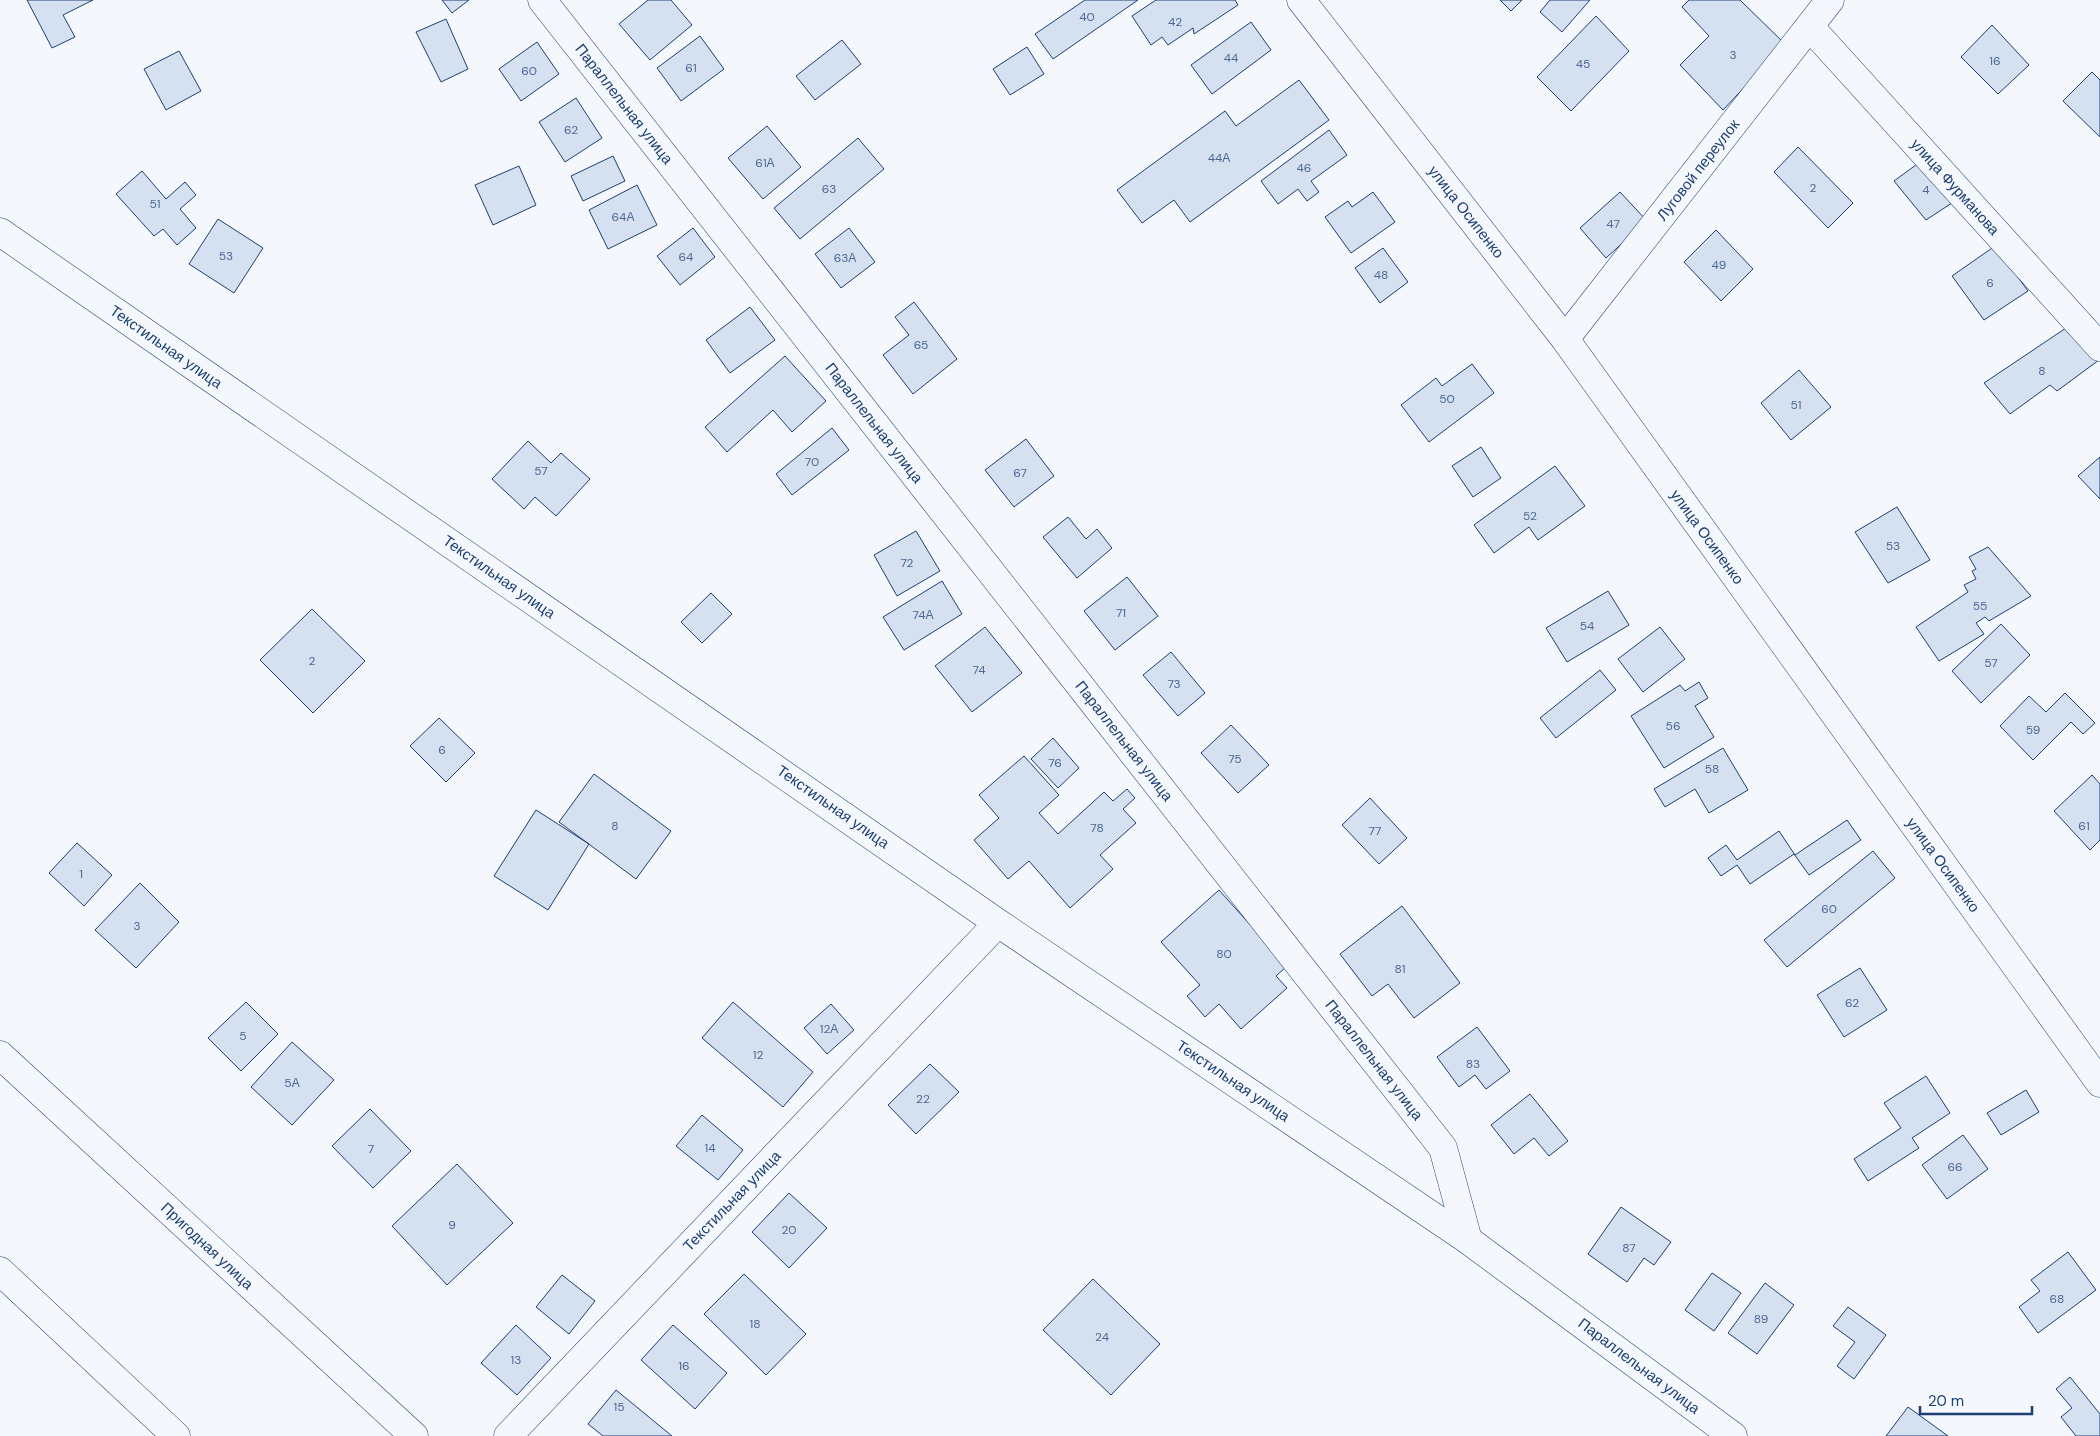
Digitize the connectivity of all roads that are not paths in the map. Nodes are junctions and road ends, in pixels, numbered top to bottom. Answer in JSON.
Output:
{"nodes":[{"id":1,"x":542,"y":0,"type":"edge"},
{"id":2,"x":1301,"y":0,"type":"edge"},
{"id":3,"x":1830,"y":0,"type":"edge"},
{"id":4,"x":1810,"y":27,"type":"junction"},
{"id":5,"x":0,"y":232,"type":"edge"},
{"id":6,"x":1565,"y":340,"type":"junction"},
{"id":7,"x":2100,"y":347,"type":"edge"},
{"id":8,"x":998,"y":923,"type":"junction"},
{"id":9,"x":0,"y":1055,"type":"edge"},
{"id":10,"x":2100,"y":1083,"type":"edge"},
{"id":11,"x":1468,"y":1240,"type":"junction"},
{"id":12,"x":0,"y":1271,"type":"edge"},
{"id":13,"x":176,"y":1436,"type":"edge"},
{"id":14,"x":414,"y":1436,"type":"edge"},
{"id":15,"x":508,"y":1436,"type":"edge"},
{"id":16,"x":1733,"y":1436,"type":"edge"}],
"edges":[{"from":1,"to":11,"type":"street","name":"Параллельная улица"},
{"from":2,"to":6,"type":"street","name":"улица Осипенко"},
{"from":3,"to":4,"type":"street","name":"Луговой переулок"},
{"from":4,"to":6,"type":"street","name":"Луговой переулок"},
{"from":4,"to":7,"type":"street","name":"улица Фурманова"},
{"from":5,"to":8,"type":"street","name":"Текстильная улица"},
{"from":6,"to":10,"type":"street","name":"улица Осипенко"},
{"from":8,"to":11,"type":"street","name":"Текстильная улица"},
{"from":8,"to":15,"type":"street","name":"Текстильная улица"},
{"from":9,"to":14,"type":"street","name":"Пригодная улица"},
{"from":11,"to":16,"type":"street","name":"Параллельная улица"},
{"from":12,"to":13,"type":"street"}]}
